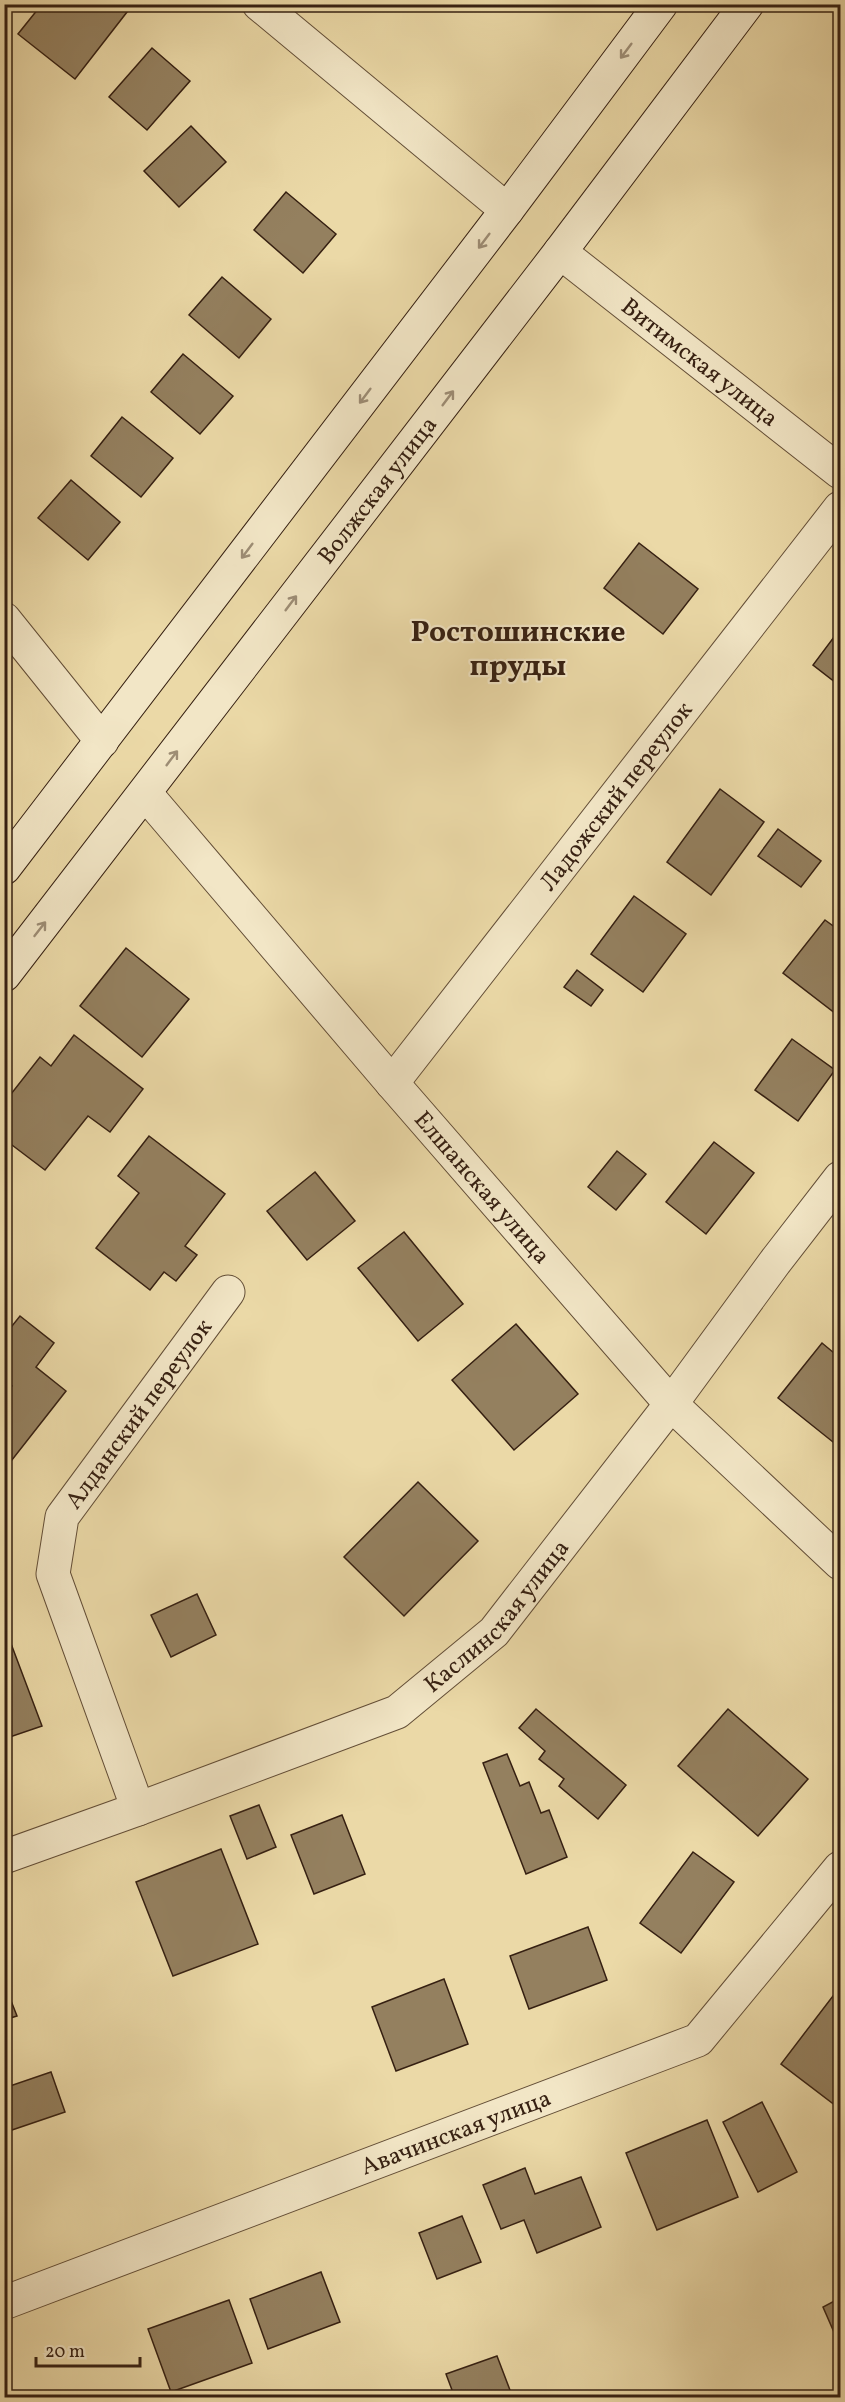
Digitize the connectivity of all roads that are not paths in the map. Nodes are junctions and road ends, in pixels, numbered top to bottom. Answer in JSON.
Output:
{"nodes":[{"id":1,"x":259,"y":4,"type":"edge"},
{"id":2,"x":661,"y":4,"type":"edge"},
{"id":3,"x":747,"y":4,"type":"edge"},
{"id":4,"x":507,"y":210,"type":"junction"},
{"id":5,"x":560,"y":252,"type":"junction"},
{"id":6,"x":840,"y":472,"type":"edge"},
{"id":7,"x":840,"y":508,"type":"edge"},
{"id":8,"x":4,"y":619,"type":"edge"},
{"id":9,"x":102,"y":741,"type":"junction"},
{"id":10,"x":146,"y":793,"type":"junction"},
{"id":11,"x":4,"y":868,"type":"edge"},
{"id":12,"x":4,"y":975,"type":"edge"},
{"id":13,"x":392,"y":1083,"type":"junction"},
{"id":14,"x":840,"y":1178,"type":"edge"},
{"id":15,"x":228,"y":1293,"type":"dead end"},
{"id":16,"x":670,"y":1404,"type":"junction"},
{"id":17,"x":840,"y":1563,"type":"edge"},
{"id":18,"x":138,"y":1809,"type":"junction"},
{"id":19,"x":4,"y":1857,"type":"edge"},
{"id":20,"x":840,"y":1868,"type":"edge"},
{"id":21,"x":4,"y":2303,"type":"edge"}],
"edges":[{"from":1,"to":4,"type":"street"},
{"from":2,"to":4,"type":"street","one_way":true},
{"from":3,"to":5,"type":"street","name":"Волжская улица"},
{"from":4,"to":9,"type":"street","one_way":true},
{"from":5,"to":6,"type":"street","name":"Витимская улица"},
{"from":10,"to":5,"type":"street","name":"Волжская улица","one_way":true},
{"from":7,"to":13,"type":"street","name":"Ладожский переулок"},
{"from":8,"to":9,"type":"street"},
{"from":9,"to":11,"type":"street"},
{"from":12,"to":10,"type":"street","name":"Волжская улица","one_way":true},
{"from":10,"to":13,"type":"street","name":"Елшанская улица"},
{"from":13,"to":16,"type":"street","name":"Елшанская улица"},
{"from":14,"to":16,"type":"street","name":"Каслинская улица"},
{"from":15,"to":18,"type":"street","name":"Алданский переулок"},
{"from":16,"to":17,"type":"street","name":"Елшанская улица"},
{"from":16,"to":18,"type":"street","name":"Каслинская улица"},
{"from":18,"to":19,"type":"street","name":"Каслинская улица"},
{"from":20,"to":21,"type":"street","name":"Авачинская улица"}]}
